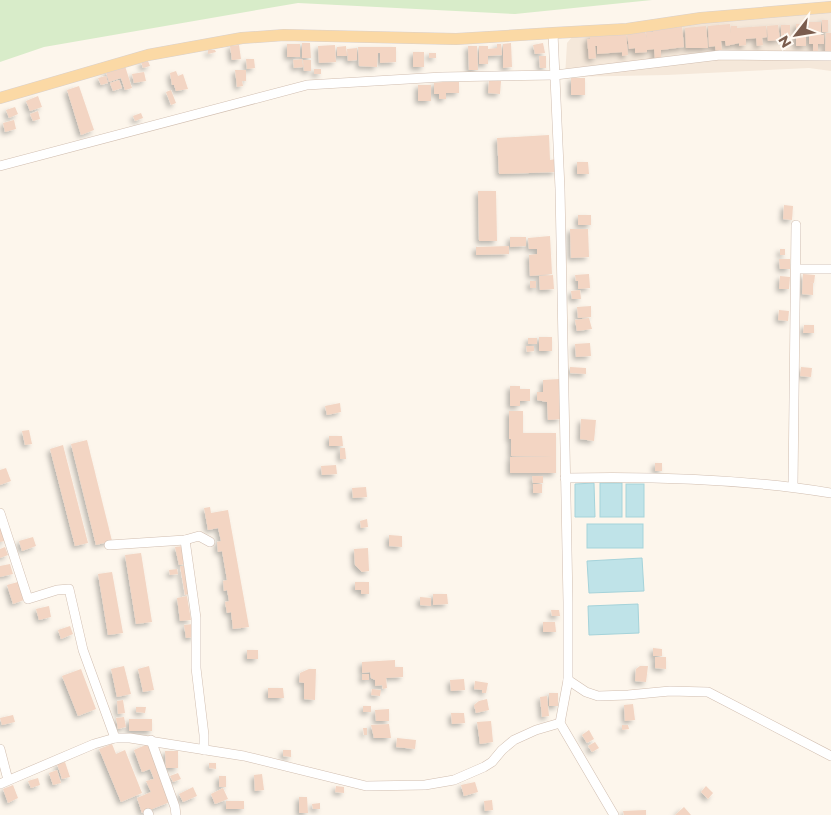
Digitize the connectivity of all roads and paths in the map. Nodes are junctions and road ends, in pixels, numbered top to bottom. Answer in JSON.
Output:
{"nodes":[{"id":1,"x":831,"y":7,"type":"edge"},
{"id":2,"x":553,"y":34,"type":"junction"},
{"id":3,"x":831,"y":56,"type":"edge"},
{"id":4,"x":555,"y":75,"type":"junction"},
{"id":5,"x":0,"y":98,"type":"edge"},
{"id":6,"x":0,"y":166,"type":"edge"},
{"id":7,"x":796,"y":225,"type":"dead end"},
{"id":8,"x":796,"y":269,"type":"junction"},
{"id":9,"x":831,"y":269,"type":"edge"},
{"id":10,"x":565,"y":478,"type":"junction"},
{"id":11,"x":793,"y":486,"type":"junction"},
{"id":12,"x":831,"y":493,"type":"edge"},
{"id":13,"x":0,"y":513,"type":"edge"},
{"id":14,"x":185,"y":540,"type":"junction"},
{"id":15,"x":210,"y":542,"type":"dead end"},
{"id":16,"x":109,"y":545,"type":"dead end"},
{"id":17,"x":568,"y":680,"type":"junction"},
{"id":18,"x":560,"y":723,"type":"junction"},
{"id":19,"x":115,"y":738,"type":"junction"},
{"id":20,"x":151,"y":740,"type":"junction"},
{"id":21,"x":0,"y":749,"type":"edge"},
{"id":22,"x":204,"y":750,"type":"junction"},
{"id":23,"x":831,"y":756,"type":"edge"},
{"id":24,"x":4,"y":782,"type":"edge"},
{"id":25,"x":176,"y":815,"type":"edge"},
{"id":26,"x":614,"y":815,"type":"edge"}],
"edges":[{"from":1,"to":2,"type":"main road"},
{"from":2,"to":4,"type":"street"},
{"from":2,"to":5,"type":"main road"},
{"from":3,"to":4,"type":"street"},
{"from":4,"to":6,"type":"street"},
{"from":4,"to":10,"type":"street"},
{"from":7,"to":8,"type":"street"},
{"from":8,"to":9,"type":"street"},
{"from":8,"to":11,"type":"street"},
{"from":10,"to":11,"type":"street"},
{"from":10,"to":17,"type":"street"},
{"from":11,"to":12,"type":"street"},
{"from":13,"to":19,"type":"street"},
{"from":14,"to":15,"type":"street"},
{"from":14,"to":16,"type":"street"},
{"from":14,"to":22,"type":"street"},
{"from":17,"to":18,"type":"street"},
{"from":17,"to":23,"type":"street"},
{"from":18,"to":22,"type":"street"},
{"from":18,"to":26,"type":"street"},
{"from":19,"to":20,"type":"street"},
{"from":19,"to":24,"type":"street"},
{"from":20,"to":22,"type":"street"},
{"from":20,"to":25,"type":"street"},
{"from":21,"to":24,"type":"street"}]}
